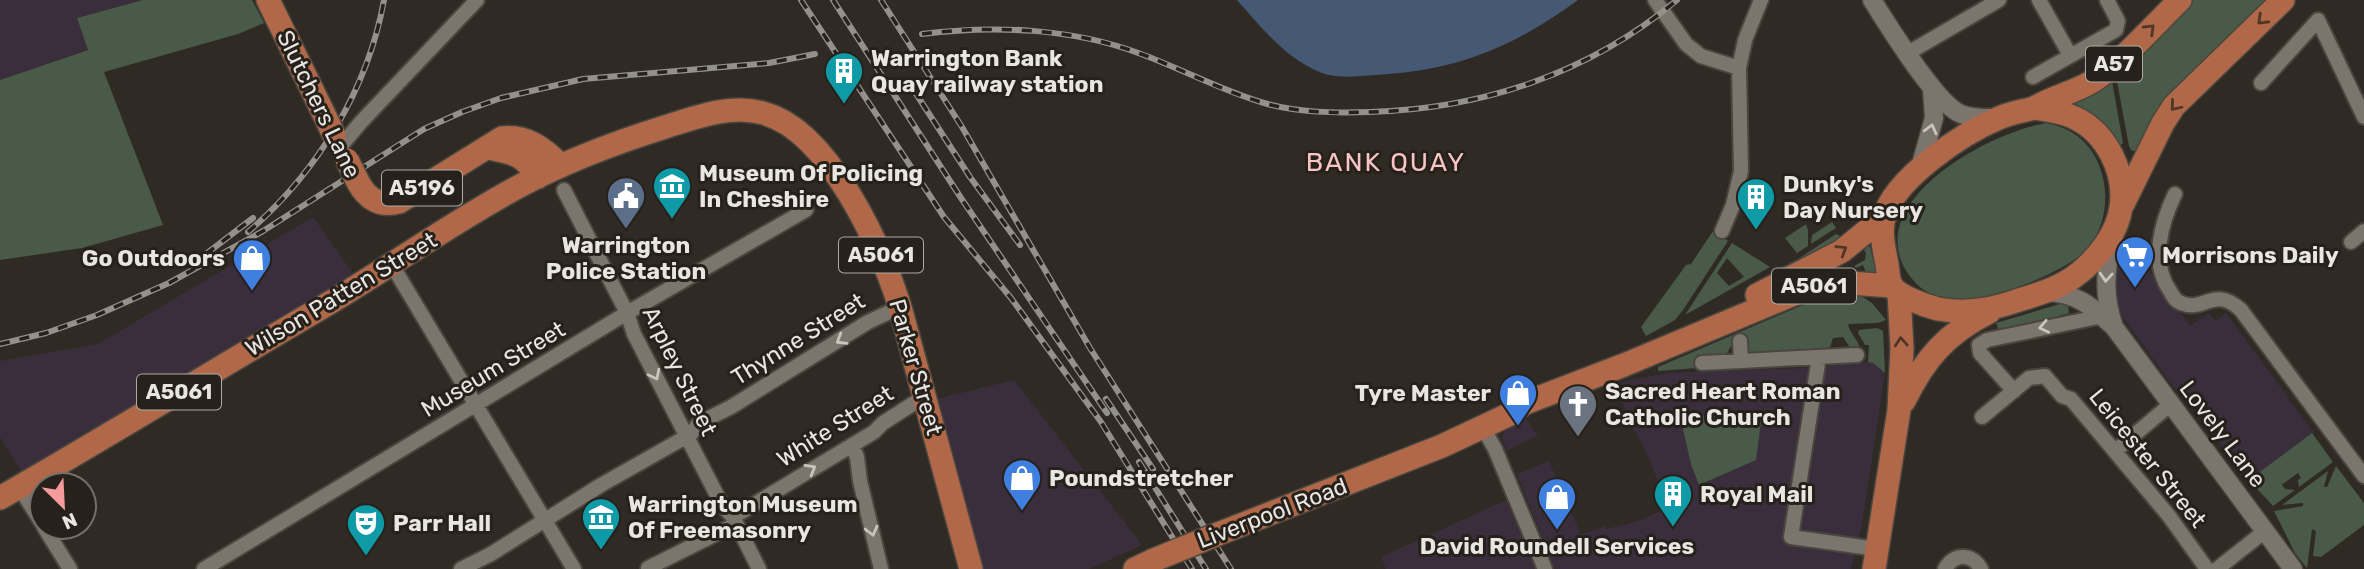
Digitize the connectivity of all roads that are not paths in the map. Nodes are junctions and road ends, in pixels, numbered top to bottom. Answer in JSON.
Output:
{"nodes":[{"id":1,"x":268,"y":0,"type":"edge"},
{"id":2,"x":477,"y":0,"type":"edge"},
{"id":3,"x":1655,"y":0,"type":"edge"},
{"id":4,"x":1761,"y":0,"type":"edge"},
{"id":5,"x":1872,"y":0,"type":"edge"},
{"id":6,"x":1999,"y":0,"type":"edge"},
{"id":7,"x":2039,"y":0,"type":"edge"},
{"id":8,"x":2108,"y":0,"type":"edge"},
{"id":9,"x":2180,"y":0,"type":"edge"},
{"id":10,"x":2283,"y":0,"type":"edge"},
{"id":11,"x":1908,"y":52,"type":"junction"},
{"id":12,"x":2070,"y":55,"type":"junction"},
{"id":13,"x":1739,"y":68,"type":"junction"},
{"id":14,"x":2033,"y":77,"type":"dead end"},
{"id":15,"x":2261,"y":83,"type":"dead end"},
{"id":16,"x":1932,"y":89,"type":"junction"},
{"id":17,"x":2034,"y":107,"type":"junction"},
{"id":18,"x":735,"y":110,"type":"joint"},
{"id":19,"x":2364,"y":117,"type":"edge"},
{"id":20,"x":1998,"y":118,"type":"junction"},
{"id":21,"x":340,"y":148,"type":"junction"},
{"id":22,"x":488,"y":148,"type":"junction"},
{"id":23,"x":561,"y":166,"type":"junction"},
{"id":24,"x":1920,"y":168,"type":"junction"},
{"id":25,"x":538,"y":177,"type":"junction"},
{"id":26,"x":564,"y":190,"type":"dead end"},
{"id":27,"x":2175,"y":194,"type":"dead end"},
{"id":28,"x":806,"y":210,"type":"dead end"},
{"id":29,"x":1885,"y":216,"type":"junction"},
{"id":30,"x":2119,"y":217,"type":"junction"},
{"id":31,"x":1721,"y":231,"type":"dead end"},
{"id":32,"x":2364,"y":231,"type":"edge"},
{"id":33,"x":2351,"y":242,"type":"dead end"},
{"id":34,"x":393,"y":265,"type":"junction"},
{"id":35,"x":1895,"y":290,"type":"junction"},
{"id":36,"x":2043,"y":292,"type":"junction"},
{"id":37,"x":900,"y":307,"type":"junction"},
{"id":38,"x":1998,"y":307,"type":"junction"},
{"id":39,"x":627,"y":313,"type":"junction"},
{"id":40,"x":2109,"y":318,"type":"junction"},
{"id":41,"x":1740,"y":341,"type":"dead end"},
{"id":42,"x":1679,"y":342,"type":"junction"},
{"id":43,"x":1857,"y":355,"type":"dead end"},
{"id":44,"x":1819,"y":357,"type":"junction"},
{"id":45,"x":1741,"y":361,"type":"junction"},
{"id":46,"x":1702,"y":363,"type":"dead end"},
{"id":47,"x":2014,"y":391,"type":"junction"},
{"id":48,"x":925,"y":396,"type":"junction"},
{"id":49,"x":1525,"y":403,"type":"junction"},
{"id":50,"x":2171,"y":404,"type":"junction"},
{"id":51,"x":477,"y":406,"type":"junction"},
{"id":52,"x":1899,"y":410,"type":"junction"},
{"id":53,"x":1982,"y":418,"type":"dead end"},
{"id":54,"x":1482,"y":426,"type":"junction"},
{"id":55,"x":687,"y":436,"type":"junction"},
{"id":56,"x":852,"y":445,"type":"junction"},
{"id":57,"x":2115,"y":451,"type":"junction"},
{"id":58,"x":1409,"y":458,"type":"junction"},
{"id":59,"x":2364,"y":476,"type":"edge"},
{"id":60,"x":10,"y":492,"type":"edge"},
{"id":61,"x":28,"y":510,"type":"edge"},
{"id":62,"x":545,"y":520,"type":"junction"},
{"id":63,"x":734,"y":520,"type":"junction"},
{"id":64,"x":2265,"y":531,"type":"junction"},
{"id":65,"x":53,"y":541,"type":"edge"},
{"id":66,"x":1876,"y":559,"type":"edge"},
{"id":67,"x":1144,"y":565,"type":"edge"},
{"id":68,"x":648,"y":568,"type":"edge"},
{"id":69,"x":70,"y":569,"type":"edge"},
{"id":70,"x":204,"y":569,"type":"edge"},
{"id":71,"x":461,"y":569,"type":"edge"},
{"id":72,"x":574,"y":569,"type":"edge"},
{"id":73,"x":759,"y":569,"type":"edge"},
{"id":74,"x":881,"y":569,"type":"edge"},
{"id":75,"x":971,"y":569,"type":"edge"},
{"id":76,"x":1545,"y":569,"type":"edge"},
{"id":77,"x":1945,"y":569,"type":"edge"},
{"id":78,"x":1981,"y":569,"type":"edge"},
{"id":79,"x":2207,"y":569,"type":"edge"},
{"id":80,"x":2217,"y":569,"type":"edge"},
{"id":81,"x":2293,"y":569,"type":"edge"}],
"edges":[{"from":1,"to":21,"type":"highway","name":"Slutchers Lane","number":"A5196","bridge":true},
{"from":2,"to":21,"type":"street"},
{"from":3,"to":13,"type":"street"},
{"from":4,"to":13,"type":"street"},
{"from":5,"to":11,"type":"street"},
{"from":6,"to":11,"type":"street"},
{"from":7,"to":12,"type":"street"},
{"from":8,"to":12,"type":"street"},
{"from":17,"to":9,"type":"highway","number":"A57","one_way":true},
{"from":10,"to":30,"type":"highway","one_way":true},
{"from":11,"to":16,"type":"street"},
{"from":12,"to":14,"type":"street"},
{"from":13,"to":31,"type":"street"},
{"from":15,"to":19,"type":"street"},
{"from":16,"to":20,"type":"street"},
{"from":24,"to":16,"type":"street","one_way":true},
{"from":17,"to":20,"type":"highway","number":"A57"},
{"from":17,"to":30,"type":"highway"},
{"from":18,"to":23,"type":"highway","name":"Wilson Patten Street","number":"A5061"},
{"from":18,"to":37,"type":"highway","name":"Parker Street","number":"A5061"},
{"from":20,"to":24,"type":"highway","number":"A57"},
{"from":21,"to":22,"type":"highway","name":"Slutchers Lane","number":"A5196","bridge":true},
{"from":22,"to":23,"type":"highway","name":"Slutchers Lane","number":"A5196"},
{"from":22,"to":25,"type":"highway"},
{"from":23,"to":25,"type":"highway","name":"Wilson Patten Street","number":"A5061"},
{"from":24,"to":29,"type":"highway","number":"A57"},
{"from":25,"to":34,"type":"highway","name":"Wilson Patten Street","number":"A5061"},
{"from":26,"to":39,"type":"street","name":"Arpley Street"},
{"from":27,"to":59,"type":"street"},
{"from":28,"to":39,"type":"street","name":"Museum Street"},
{"from":29,"to":35,"type":"highway"},
{"from":42,"to":29,"type":"highway","number":"A5061","one_way":true},
{"from":30,"to":36,"type":"highway"},
{"from":30,"to":40,"type":"street","one_way":true},
{"from":32,"to":33,"type":"street"},
{"from":34,"to":51,"type":"street"},
{"from":34,"to":60,"type":"highway","name":"Wilson Patten Street","number":"A5061"},
{"from":35,"to":38,"type":"highway"},
{"from":35,"to":42,"type":"highway","number":"A5061"},
{"from":52,"to":35,"type":"highway","one_way":true},
{"from":36,"to":38,"type":"highway"},
{"from":36,"to":40,"type":"street","name":"Lovely Lane"},
{"from":37,"to":48,"type":"highway","name":"Parker Street","number":"A5061"},
{"from":37,"to":55,"type":"street","name":"Thynne Street","one_way":true},
{"from":38,"to":52,"type":"highway"},
{"from":39,"to":51,"type":"street","name":"Museum Street"},
{"from":39,"to":55,"type":"street","name":"Arpley Street","one_way":true},
{"from":40,"to":47,"type":"street","one_way":true},
{"from":40,"to":50,"type":"street","name":"Lovely Lane"},
{"from":41,"to":45,"type":"street"},
{"from":42,"to":49,"type":"highway","name":"Liverpool Road","number":"A5061"},
{"from":43,"to":44,"type":"street"},
{"from":44,"to":45,"type":"street"},
{"from":44,"to":66,"type":"street"},
{"from":45,"to":46,"type":"street"},
{"from":47,"to":53,"type":"street","name":"Leicester Street"},
{"from":47,"to":57,"type":"street","name":"Leicester Street"},
{"from":48,"to":56,"type":"street","name":"White Street"},
{"from":48,"to":75,"type":"highway","name":"Parker Street","number":"A5061"},
{"from":49,"to":54,"type":"highway","name":"Liverpool Road","number":"A5061"},
{"from":49,"to":58,"type":"highway","name":"Liverpool Road","number":"A5061"},
{"from":50,"to":57,"type":"street"},
{"from":50,"to":64,"type":"street","name":"Lovely Lane"},
{"from":51,"to":62,"type":"street"},
{"from":51,"to":70,"type":"street","name":"Museum Street"},
{"from":52,"to":66,"type":"highway"},
{"from":54,"to":58,"type":"highway","name":"Liverpool Road","number":"A5061"},
{"from":54,"to":76,"type":"street"},
{"from":55,"to":62,"type":"street","name":"Thynne Street"},
{"from":55,"to":63,"type":"street","name":"Arpley Street"},
{"from":63,"to":56,"type":"street","name":"White Street","one_way":true},
{"from":56,"to":74,"type":"street","one_way":true},
{"from":57,"to":79,"type":"street","name":"Leicester Street"},
{"from":58,"to":67,"type":"highway","name":"Liverpool Road","number":"A5061","bridge":true},
{"from":60,"to":61,"type":"street"},
{"from":62,"to":71,"type":"street","name":"Thynne Street"},
{"from":62,"to":72,"type":"street"},
{"from":63,"to":68,"type":"street","name":"White Street"},
{"from":63,"to":73,"type":"street","name":"Arpley Street"},
{"from":64,"to":80,"type":"street"},
{"from":64,"to":81,"type":"street","name":"Lovely Lane"},
{"from":65,"to":69,"type":"street"},
{"from":77,"to":78,"type":"street"}]}
